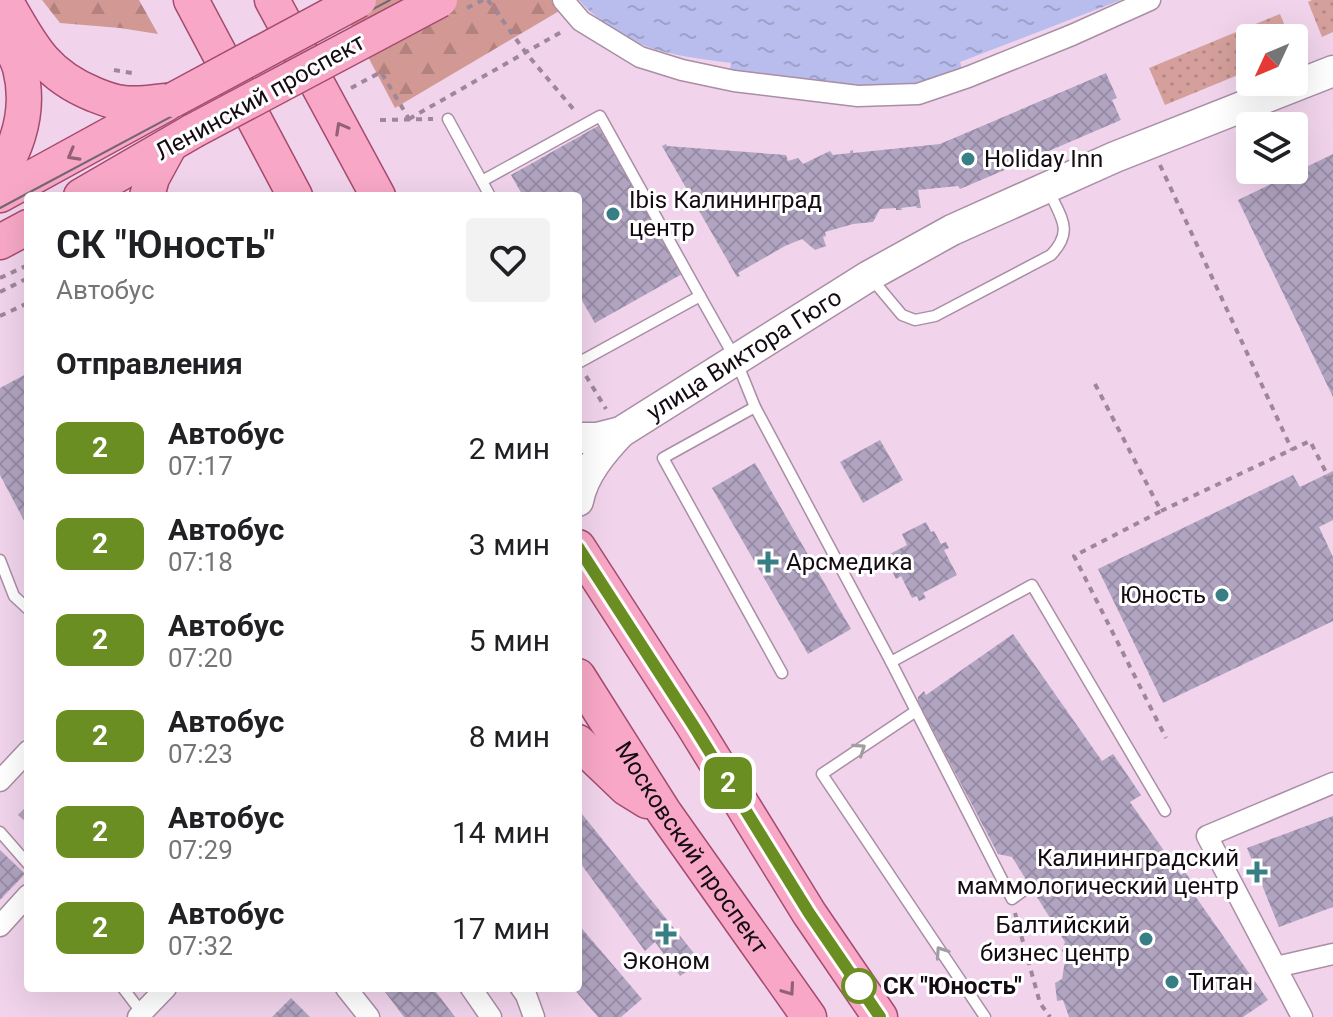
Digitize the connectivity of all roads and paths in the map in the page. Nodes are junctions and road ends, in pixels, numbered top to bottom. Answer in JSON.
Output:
{"nodes":[{"id":1,"x":5,"y":0,"type":"edge"},
{"id":2,"x":191,"y":0,"type":"edge"},
{"id":3,"x":272,"y":0,"type":"edge"},
{"id":4,"x":359,"y":0,"type":"edge"},
{"id":5,"x":440,"y":0,"type":"edge"},
{"id":6,"x":488,"y":0,"type":"edge"},
{"id":7,"x":563,"y":0,"type":"edge"},
{"id":8,"x":1150,"y":0,"type":"edge"},
{"id":9,"x":581,"y":21,"type":"junction"},
{"id":10,"x":0,"y":28,"type":"edge"},
{"id":11,"x":526,"y":53,"type":"junction"},
{"id":12,"x":1333,"y":71,"type":"edge"},
{"id":13,"x":345,"y":91,"type":"dead end"},
{"id":14,"x":173,"y":100,"type":"junction"},
{"id":15,"x":409,"y":119,"type":"junction"},
{"id":16,"x":448,"y":119,"type":"joint"},
{"id":17,"x":380,"y":120,"type":"dead end"},
{"id":18,"x":585,"y":123,"type":"junction"},
{"id":19,"x":182,"y":138,"type":"junction"},
{"id":20,"x":1150,"y":144,"type":"junction"},
{"id":21,"x":0,"y":175,"type":"edge"},
{"id":22,"x":482,"y":181,"type":"junction"},
{"id":23,"x":1047,"y":188,"type":"junction"},
{"id":24,"x":88,"y":192,"type":"edge"},
{"id":25,"x":148,"y":192,"type":"edge"},
{"id":26,"x":293,"y":192,"type":"edge"},
{"id":27,"x":376,"y":192,"type":"edge"},
{"id":28,"x":488,"y":192,"type":"edge"},
{"id":29,"x":0,"y":195,"type":"edge"},
{"id":30,"x":24,"y":267,"type":"edge"},
{"id":31,"x":869,"y":276,"type":"junction"},
{"id":32,"x":0,"y":278,"type":"edge"},
{"id":33,"x":24,"y":280,"type":"edge"},
{"id":34,"x":0,"y":292,"type":"edge"},
{"id":35,"x":700,"y":296,"type":"junction"},
{"id":36,"x":24,"y":305,"type":"edge"},
{"id":37,"x":0,"y":316,"type":"edge"},
{"id":38,"x":736,"y":360,"type":"junction"},
{"id":39,"x":582,"y":361,"type":"edge"},
{"id":40,"x":582,"y":369,"type":"edge"},
{"id":41,"x":1095,"y":384,"type":"dead end"},
{"id":42,"x":755,"y":407,"type":"junction"},
{"id":43,"x":621,"y":432,"type":"junction"},
{"id":44,"x":582,"y":438,"type":"edge"},
{"id":45,"x":1292,"y":450,"type":"junction"},
{"id":46,"x":1333,"y":486,"type":"edge"},
{"id":47,"x":582,"y":491,"type":"edge"},
{"id":48,"x":1161,"y":511,"type":"junction"},
{"id":49,"x":582,"y":553,"type":"edge"},
{"id":50,"x":0,"y":560,"type":"edge"},
{"id":51,"x":24,"y":605,"type":"edge"},
{"id":52,"x":891,"y":662,"type":"junction"},
{"id":53,"x":782,"y":673,"type":"dead end"},
{"id":54,"x":582,"y":682,"type":"edge"},
{"id":55,"x":916,"y":711,"type":"junction"},
{"id":56,"x":1166,"y":738,"type":"dead end"},
{"id":57,"x":582,"y":746,"type":"edge"},
{"id":58,"x":24,"y":755,"type":"edge"},
{"id":59,"x":0,"y":781,"type":"edge"},
{"id":60,"x":1333,"y":783,"type":"edge"},
{"id":61,"x":1165,"y":811,"type":"dead end"},
{"id":62,"x":664,"y":812,"type":"junction"},
{"id":63,"x":0,"y":832,"type":"edge"},
{"id":64,"x":24,"y":859,"type":"edge"},
{"id":65,"x":1031,"y":885,"type":"dead end"},
{"id":66,"x":24,"y":899,"type":"edge"},
{"id":67,"x":1012,"y":899,"type":"junction"},
{"id":68,"x":0,"y":926,"type":"edge"},
{"id":69,"x":1333,"y":954,"type":"edge"},
{"id":70,"x":1276,"y":967,"type":"junction"},
{"id":71,"x":126,"y":992,"type":"edge"},
{"id":72,"x":162,"y":992,"type":"edge"},
{"id":73,"x":349,"y":992,"type":"edge"},
{"id":74,"x":474,"y":992,"type":"edge"},
{"id":75,"x":523,"y":992,"type":"edge"},
{"id":76,"x":140,"y":1015,"type":"edge"},
{"id":77,"x":369,"y":1017,"type":"edge"},
{"id":78,"x":491,"y":1017,"type":"edge"},
{"id":79,"x":534,"y":1017,"type":"edge"},
{"id":80,"x":809,"y":1017,"type":"edge"},
{"id":81,"x":880,"y":1017,"type":"edge"},
{"id":82,"x":985,"y":1017,"type":"edge"},
{"id":83,"x":1050,"y":1017,"type":"edge"},
{"id":84,"x":1302,"y":1017,"type":"edge"}],
"edges":[{"from":1,"to":14,"type":"main road"},
{"from":2,"to":26,"type":"main road"},
{"from":27,"to":3,"type":"main road","one_way":true},
{"from":4,"to":14,"type":"main road","name":"Ленинский проспект","bridge":true},
{"from":5,"to":19,"type":"main road","name":"Ленинский проспект","bridge":true},
{"from":6,"to":11,"type":"path"},
{"from":7,"to":9,"type":"street"},
{"from":8,"to":9,"type":"street"},
{"from":9,"to":11,"type":"path"},
{"from":10,"to":21,"type":"main road"},
{"from":11,"to":15,"type":"path"},
{"from":11,"to":18,"type":"path"},
{"from":12,"to":20,"type":"street","name":"улица Виктора Гюго"},
{"from":13,"to":15,"type":"path"},
{"from":14,"to":29,"type":"main road","name":"Ленинский проспект","one_way":true},
{"from":15,"to":16,"type":"path"},
{"from":15,"to":17,"type":"path"},
{"from":16,"to":22,"type":"lane"},
{"from":18,"to":22,"type":"lane"},
{"from":18,"to":35,"type":"lane"},
{"from":19,"to":24,"type":"main road","name":"Ленинский проспект"},
{"from":19,"to":25,"type":"main road"},
{"from":20,"to":23,"type":"street","name":"улица Виктора Гюго"},
{"from":20,"to":45,"type":"path"},
{"from":22,"to":28,"type":"lane"},
{"from":23,"to":31,"type":"street","name":"улица Виктора Гюго"},
{"from":23,"to":31,"type":"lane","name":"улица Виктора Гюго"},
{"from":30,"to":32,"type":"path"},
{"from":31,"to":38,"type":"street","name":"улица Виктора Гюго"},
{"from":33,"to":34,"type":"path"},
{"from":35,"to":38,"type":"lane"},
{"from":35,"to":39,"type":"lane"},
{"from":36,"to":37,"type":"path"},
{"from":38,"to":42,"type":"lane"},
{"from":38,"to":43,"type":"street","name":"улица Виктора Гюго"},
{"from":40,"to":43,"type":"path"},
{"from":41,"to":48,"type":"path"},
{"from":42,"to":52,"type":"lane"},
{"from":42,"to":53,"type":"lane"},
{"from":43,"to":44,"type":"street","name":"улица Виктора Гюго"},
{"from":43,"to":47,"type":"street","name":"улица Виктора Гюго"},
{"from":45,"to":46,"type":"path"},
{"from":45,"to":48,"type":"path"},
{"from":48,"to":56,"type":"path"},
{"from":49,"to":81,"type":"main road"},
{"from":50,"to":51,"type":"lane"},
{"from":52,"to":55,"type":"lane"},
{"from":52,"to":61,"type":"lane"},
{"from":54,"to":62,"type":"main road","name":"Московский проспект"},
{"from":55,"to":67,"type":"lane"},
{"from":82,"to":55,"type":"lane","one_way":true},
{"from":57,"to":62,"type":"main road"},
{"from":58,"to":59,"type":"street"},
{"from":60,"to":70,"type":"street"},
{"from":62,"to":80,"type":"main road","name":"Московский проспект","one_way":true},
{"from":63,"to":64,"type":"lane"},
{"from":65,"to":67,"type":"lane"},
{"from":66,"to":68,"type":"street"},
{"from":67,"to":83,"type":"path"},
{"from":69,"to":70,"type":"street"},
{"from":70,"to":84,"type":"street"},
{"from":71,"to":76,"type":"lane"},
{"from":72,"to":76,"type":"street"},
{"from":73,"to":77,"type":"street"},
{"from":74,"to":78,"type":"street"},
{"from":75,"to":79,"type":"street"}]}
